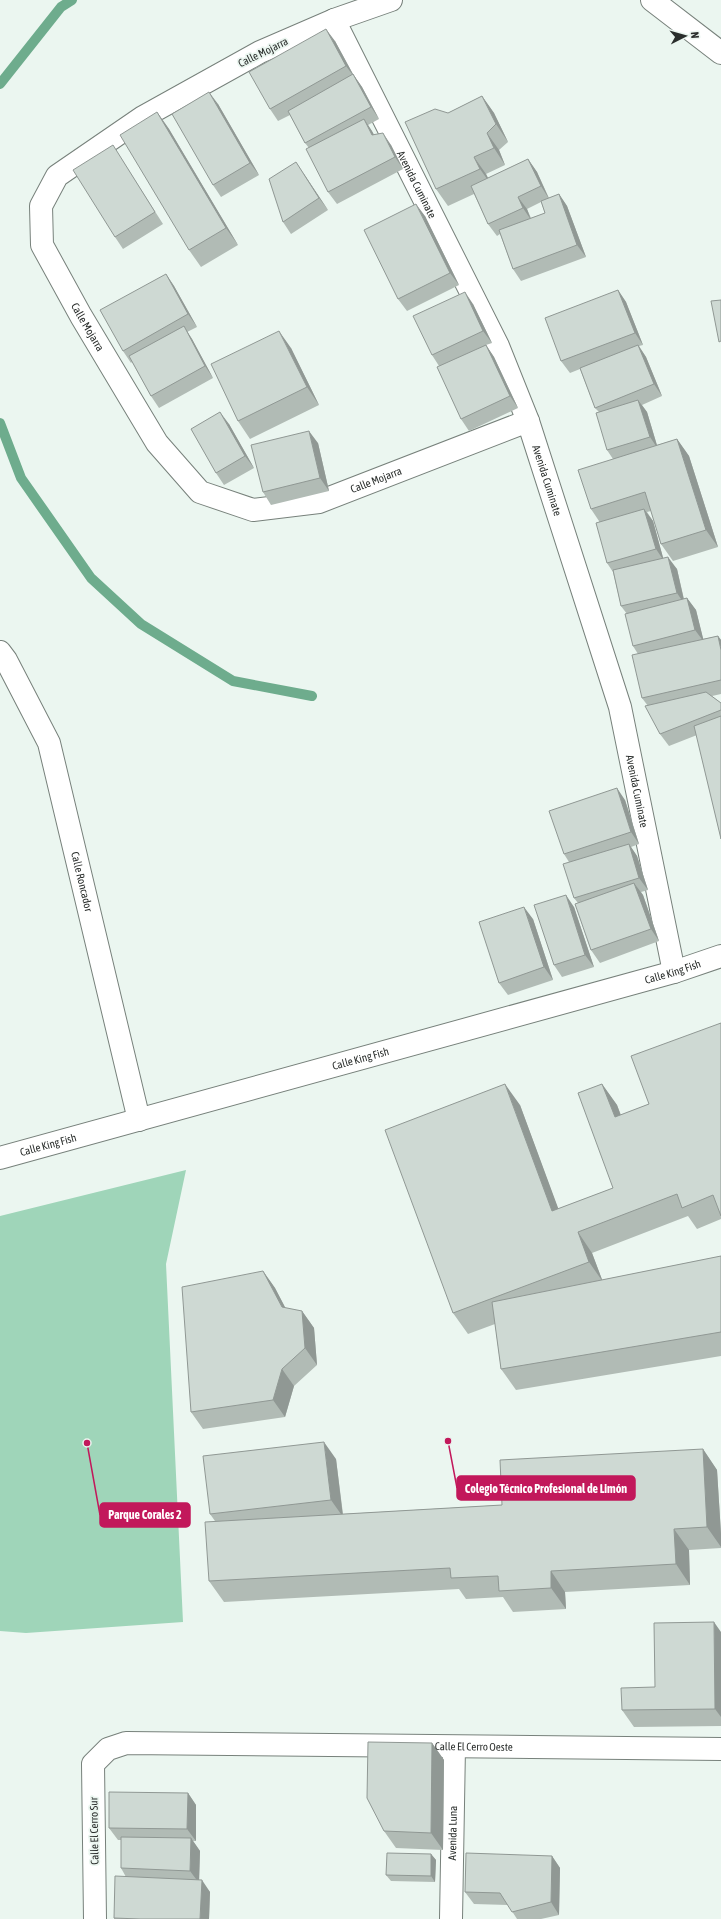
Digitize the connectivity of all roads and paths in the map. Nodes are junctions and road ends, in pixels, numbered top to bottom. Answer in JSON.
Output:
{"nodes":[{"id":1,"x":391,"y":0,"type":"edge"},
{"id":2,"x":652,"y":0,"type":"edge"},
{"id":3,"x":334,"y":20,"type":"junction"},
{"id":4,"x":721,"y":53,"type":"edge"},
{"id":5,"x":528,"y":421,"type":"junction"},
{"id":6,"x":0,"y":652,"type":"edge"},
{"id":7,"x":721,"y":956,"type":"edge"},
{"id":8,"x":674,"y":972,"type":"junction"},
{"id":9,"x":139,"y":1120,"type":"junction"},
{"id":10,"x":0,"y":1158,"type":"edge"},
{"id":11,"x":454,"y":1747,"type":"junction"},
{"id":12,"x":108,"y":1749,"type":"joint"},
{"id":13,"x":721,"y":1749,"type":"edge"},
{"id":14,"x":94,"y":1919,"type":"edge"},
{"id":15,"x":451,"y":1919,"type":"edge"}],
"edges":[{"from":1,"to":3,"type":"street","name":"Calle Mojarra"},
{"from":2,"to":4,"type":"street"},
{"from":3,"to":5,"type":"street","name":"Avenida Cuminate"},
{"from":3,"to":5,"type":"street","name":"Calle Mojarra"},
{"from":5,"to":8,"type":"street","name":"Avenida Cuminate"},
{"from":6,"to":9,"type":"street","name":"Calle Roncador"},
{"from":7,"to":8,"type":"street","name":"Calle King Fish"},
{"from":8,"to":9,"type":"street","name":"Calle King Fish"},
{"from":9,"to":10,"type":"street","name":"Calle King Fish"},
{"from":11,"to":12,"type":"street","name":"Calle El Cerro Oeste"},
{"from":11,"to":13,"type":"street","name":"Calle El Cerro Oeste"},
{"from":11,"to":15,"type":"street","name":"Avenida Luna"},
{"from":12,"to":14,"type":"street","name":"Calle El Cerro Sur"}]}
